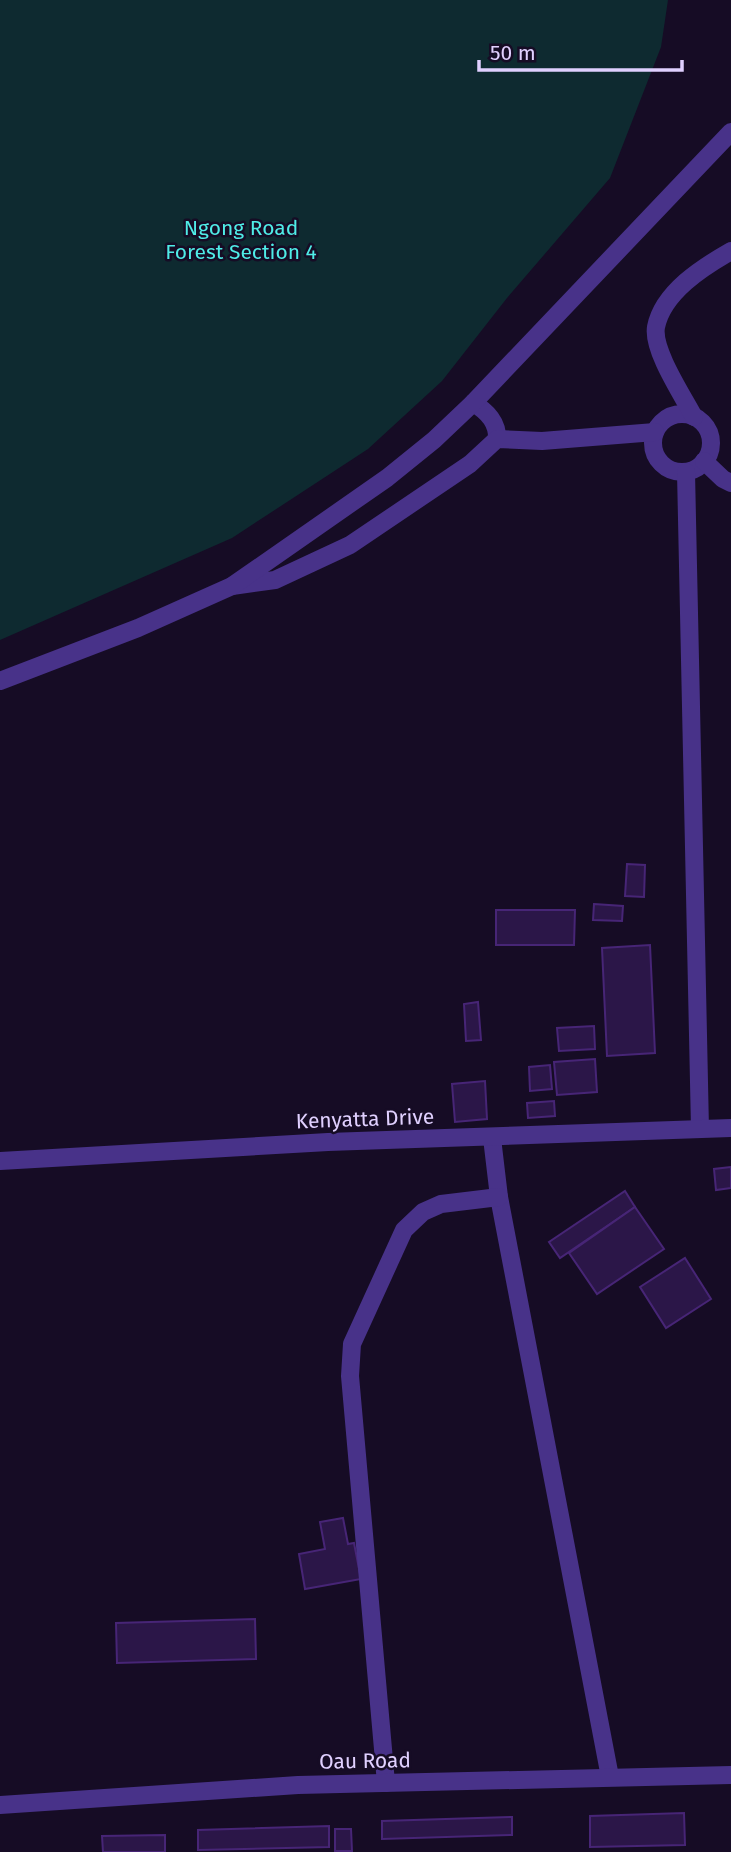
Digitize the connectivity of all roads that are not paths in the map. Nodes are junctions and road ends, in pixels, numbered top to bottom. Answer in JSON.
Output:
{"nodes":[{"id":1,"x":731,"y":132,"type":"edge"},
{"id":2,"x":731,"y":251,"type":"edge"},
{"id":3,"x":473,"y":403,"type":"junction"},
{"id":4,"x":694,"y":416,"type":"junction"},
{"id":5,"x":655,"y":432,"type":"junction"},
{"id":6,"x":497,"y":439,"type":"junction"},
{"id":7,"x":704,"y":461,"type":"junction"},
{"id":8,"x":686,"y":472,"type":"junction"},
{"id":9,"x":731,"y":483,"type":"edge"},
{"id":10,"x":232,"y":586,"type":"junction"},
{"id":11,"x":0,"y":681,"type":"edge"},
{"id":12,"x":731,"y":1128,"type":"edge"},
{"id":13,"x":700,"y":1129,"type":"junction"},
{"id":14,"x":492,"y":1139,"type":"junction"},
{"id":15,"x":0,"y":1161,"type":"edge"},
{"id":16,"x":499,"y":1197,"type":"junction"},
{"id":17,"x":731,"y":1775,"type":"edge"},
{"id":18,"x":610,"y":1777,"type":"junction"},
{"id":19,"x":386,"y":1783,"type":"junction"},
{"id":20,"x":0,"y":1805,"type":"edge"}],
"edges":[{"from":1,"to":3,"type":"street"},
{"from":2,"to":4,"type":"street"},
{"from":3,"to":6,"type":"street"},
{"from":3,"to":10,"type":"street"},
{"from":4,"to":5,"type":"street"},
{"from":4,"to":7,"type":"street"},
{"from":5,"to":6,"type":"street"},
{"from":5,"to":8,"type":"street"},
{"from":6,"to":10,"type":"street"},
{"from":7,"to":8,"type":"street"},
{"from":7,"to":9,"type":"street"},
{"from":8,"to":13,"type":"street"},
{"from":10,"to":11,"type":"street"},
{"from":12,"to":13,"type":"street","name":"Kenyatta Drive"},
{"from":13,"to":14,"type":"street","name":"Kenyatta Drive"},
{"from":14,"to":15,"type":"street","name":"Kenyatta Drive"},
{"from":14,"to":16,"type":"street"},
{"from":16,"to":18,"type":"street"},
{"from":16,"to":19,"type":"street"},
{"from":17,"to":18,"type":"street","name":"Oau Road"},
{"from":18,"to":19,"type":"street","name":"Oau Road"},
{"from":19,"to":20,"type":"street","name":"Oau Road"}]}
